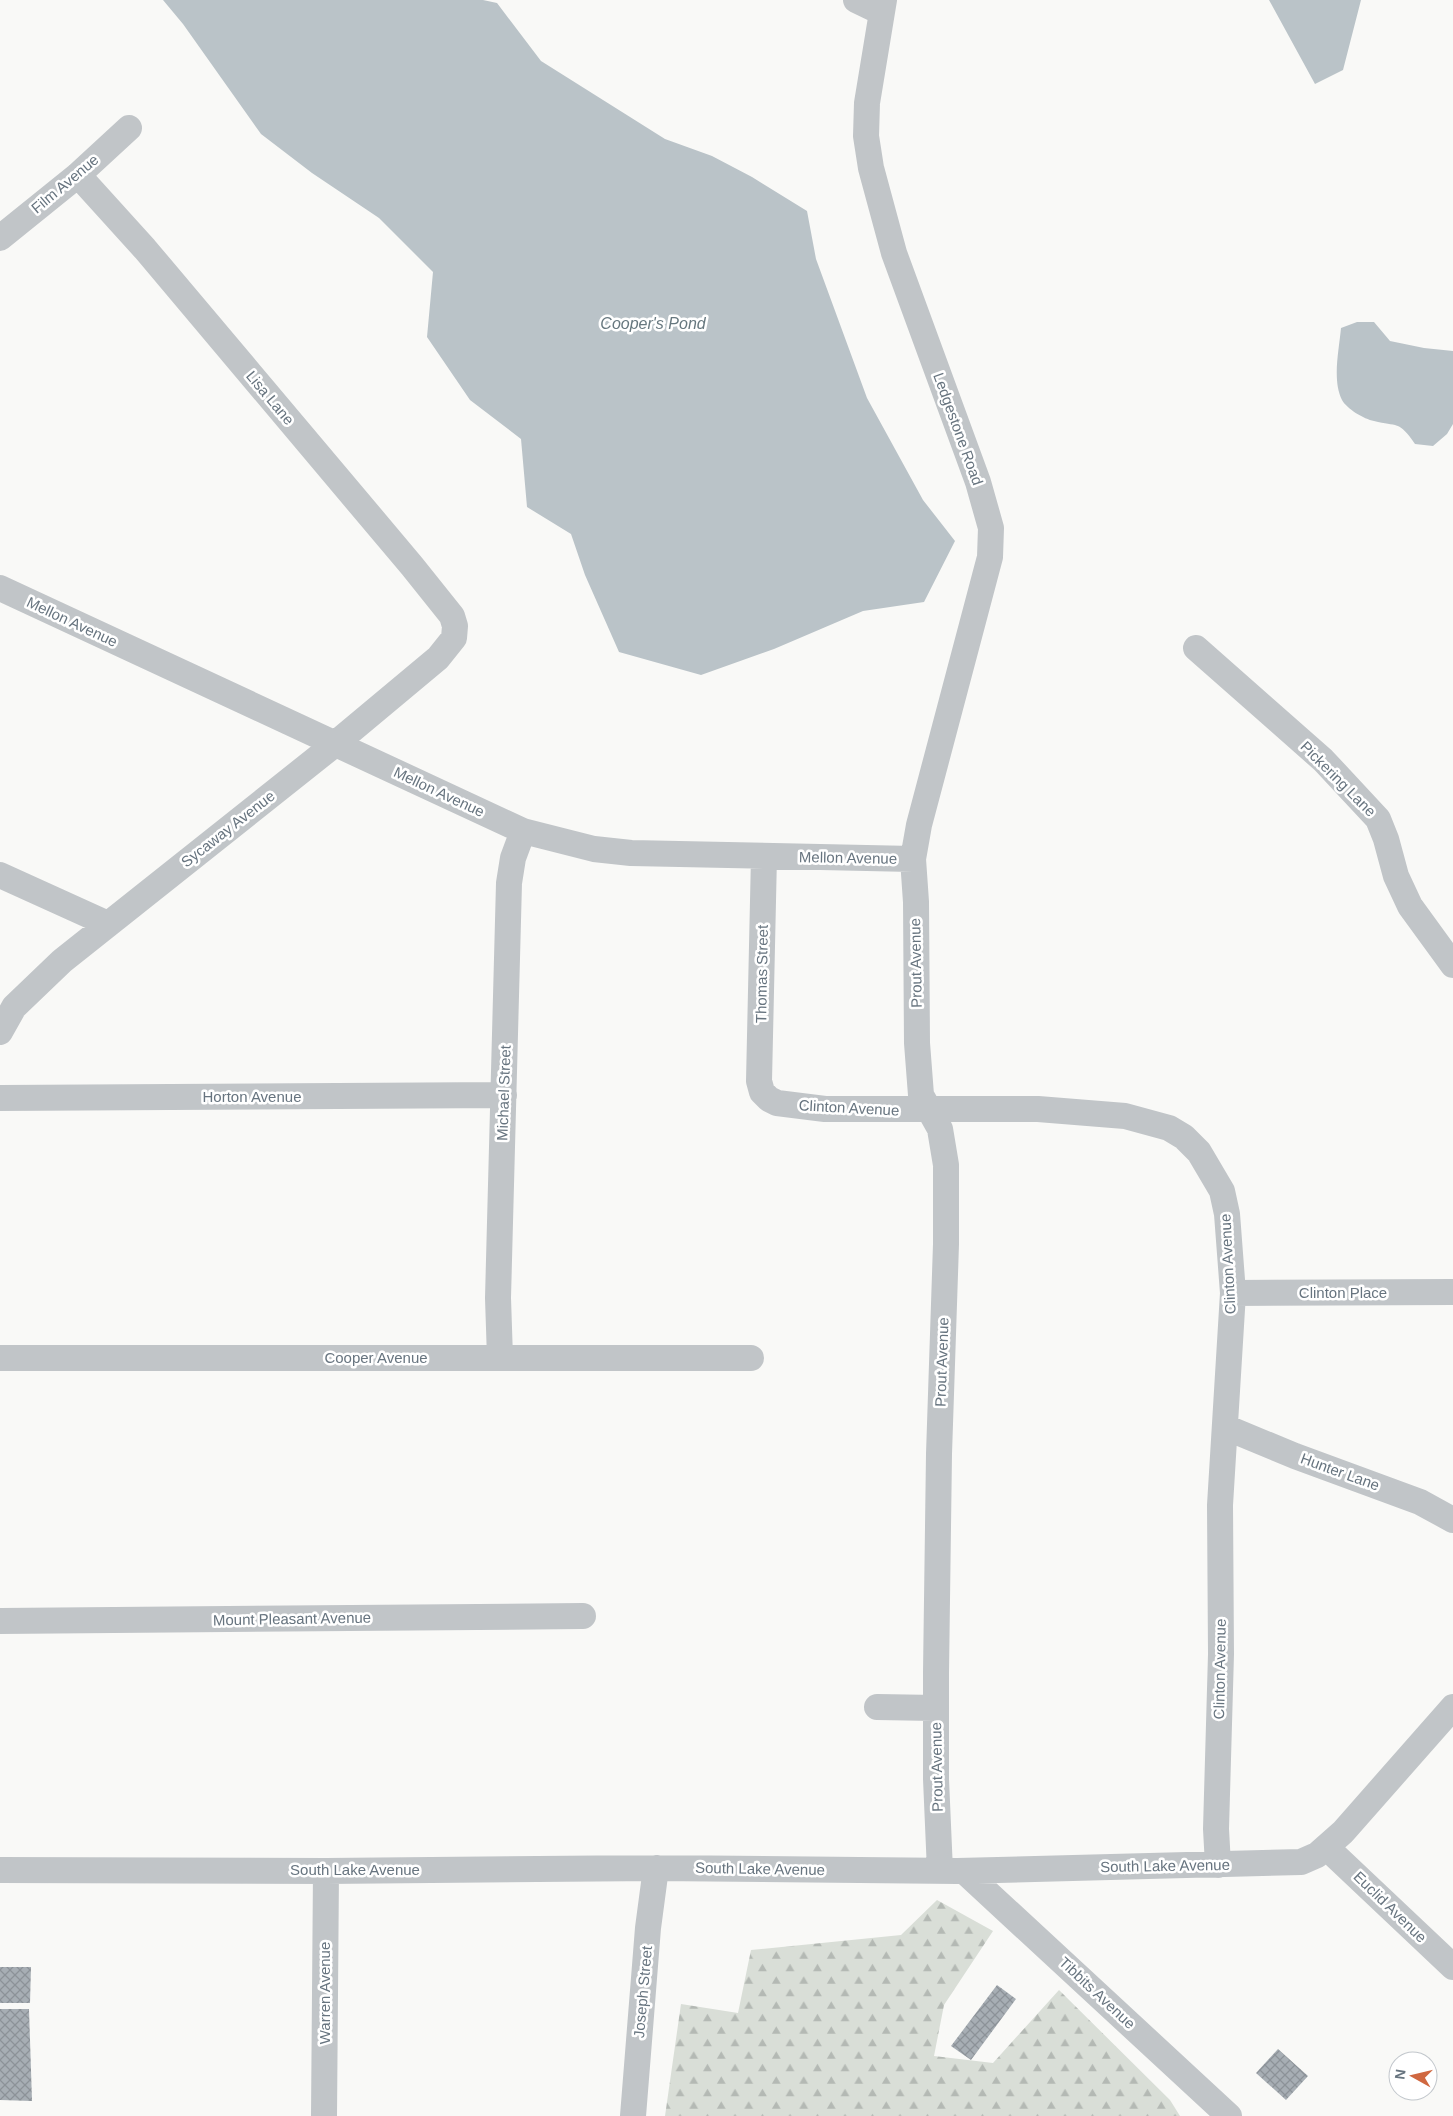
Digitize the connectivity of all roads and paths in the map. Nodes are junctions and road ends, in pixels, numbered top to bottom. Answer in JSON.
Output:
{"nodes":[{"id":1,"x":856,"y":0,"type":"edge"},
{"id":2,"x":882,"y":6,"type":"edge"},
{"id":3,"x":129,"y":128,"type":"dead end"},
{"id":4,"x":78,"y":175,"type":"junction"},
{"id":5,"x":0,"y":238,"type":"edge"},
{"id":6,"x":0,"y":588,"type":"edge"},
{"id":7,"x":455,"y":626,"type":"joint"},
{"id":8,"x":1196,"y":648,"type":"dead end"},
{"id":9,"x":335,"y":744,"type":"junction"},
{"id":10,"x":523,"y":830,"type":"junction"},
{"id":11,"x":764,"y":856,"type":"junction"},
{"id":12,"x":913,"y":859,"type":"junction"},
{"id":13,"x":0,"y":875,"type":"edge"},
{"id":14,"x":108,"y":924,"type":"junction"},
{"id":15,"x":1453,"y":965,"type":"edge"},
{"id":16,"x":0,"y":1032,"type":"edge"},
{"id":17,"x":762,"y":1092,"type":"joint"},
{"id":18,"x":504,"y":1095,"type":"junction"},
{"id":19,"x":0,"y":1098,"type":"edge"},
{"id":20,"x":930,"y":1111,"type":"junction"},
{"id":21,"x":1453,"y":1292,"type":"edge"},
{"id":22,"x":1233,"y":1293,"type":"junction"},
{"id":23,"x":0,"y":1358,"type":"edge"},
{"id":24,"x":500,"y":1358,"type":"junction"},
{"id":25,"x":751,"y":1358,"type":"dead end"},
{"id":26,"x":1225,"y":1427,"type":"junction"},
{"id":27,"x":1453,"y":1520,"type":"edge"},
{"id":28,"x":583,"y":1616,"type":"dead end"},
{"id":29,"x":0,"y":1622,"type":"edge"},
{"id":30,"x":877,"y":1707,"type":"dead end"},
{"id":31,"x":1453,"y":1707,"type":"edge"},
{"id":32,"x":936,"y":1708,"type":"junction"},
{"id":33,"x":1326,"y":1847,"type":"junction"},
{"id":34,"x":1218,"y":1865,"type":"junction"},
{"id":35,"x":656,"y":1868,"type":"junction"},
{"id":36,"x":0,"y":1870,"type":"edge"},
{"id":37,"x":326,"y":1871,"type":"junction"},
{"id":38,"x":952,"y":1871,"type":"junction"},
{"id":39,"x":1453,"y":1967,"type":"edge"},
{"id":40,"x":324,"y":2116,"type":"edge"},
{"id":41,"x":632,"y":2116,"type":"edge"},
{"id":42,"x":1229,"y":2116,"type":"edge"}],
"edges":[{"from":1,"to":2,"type":"street"},
{"from":2,"to":12,"type":"street","name":"Ledgestone Road"},
{"from":3,"to":4,"type":"street","name":"Film Avenue"},
{"from":4,"to":5,"type":"street","name":"Film Avenue"},
{"from":4,"to":7,"type":"street","name":"Lisa Lane"},
{"from":6,"to":9,"type":"street","name":"Mellon Avenue"},
{"from":7,"to":9,"type":"street","name":"Sycaway Avenue"},
{"from":8,"to":15,"type":"street","name":"Pickering Lane"},
{"from":9,"to":10,"type":"street","name":"Mellon Avenue"},
{"from":9,"to":14,"type":"street","name":"Sycaway Avenue"},
{"from":10,"to":11,"type":"street","name":"Mellon Avenue"},
{"from":10,"to":18,"type":"street","name":"Michael Street"},
{"from":11,"to":12,"type":"street","name":"Mellon Avenue"},
{"from":11,"to":17,"type":"street","name":"Thomas Street"},
{"from":12,"to":20,"type":"street","name":"Prout Avenue"},
{"from":13,"to":14,"type":"street"},
{"from":14,"to":16,"type":"street","name":"Sycaway Avenue"},
{"from":17,"to":20,"type":"street","name":"Clinton Avenue"},
{"from":18,"to":19,"type":"street","name":"Horton Avenue"},
{"from":18,"to":24,"type":"street","name":"Michael Street"},
{"from":20,"to":22,"type":"street","name":"Clinton Avenue"},
{"from":20,"to":32,"type":"street","name":"Prout Avenue"},
{"from":21,"to":22,"type":"street","name":"Clinton Place"},
{"from":22,"to":26,"type":"street","name":"Clinton Avenue"},
{"from":23,"to":24,"type":"street","name":"Cooper Avenue"},
{"from":24,"to":25,"type":"street","name":"Cooper Avenue"},
{"from":26,"to":27,"type":"street","name":"Hunter Lane"},
{"from":26,"to":34,"type":"street","name":"Clinton Avenue"},
{"from":28,"to":29,"type":"street","name":"Mount Pleasant Avenue"},
{"from":30,"to":32,"type":"street"},
{"from":31,"to":33,"type":"street","name":"South Lake Avenue"},
{"from":32,"to":38,"type":"street","name":"Prout Avenue"},
{"from":33,"to":34,"type":"street","name":"South Lake Avenue"},
{"from":33,"to":39,"type":"street","name":"Euclid Avenue"},
{"from":34,"to":38,"type":"street","name":"South Lake Avenue"},
{"from":35,"to":37,"type":"street","name":"South Lake Avenue"},
{"from":35,"to":38,"type":"street","name":"South Lake Avenue"},
{"from":35,"to":41,"type":"street","name":"Joseph Street"},
{"from":36,"to":37,"type":"street","name":"South Lake Avenue"},
{"from":37,"to":40,"type":"street","name":"Warren Avenue"},
{"from":38,"to":42,"type":"street","name":"Tibbits Avenue"}]}
